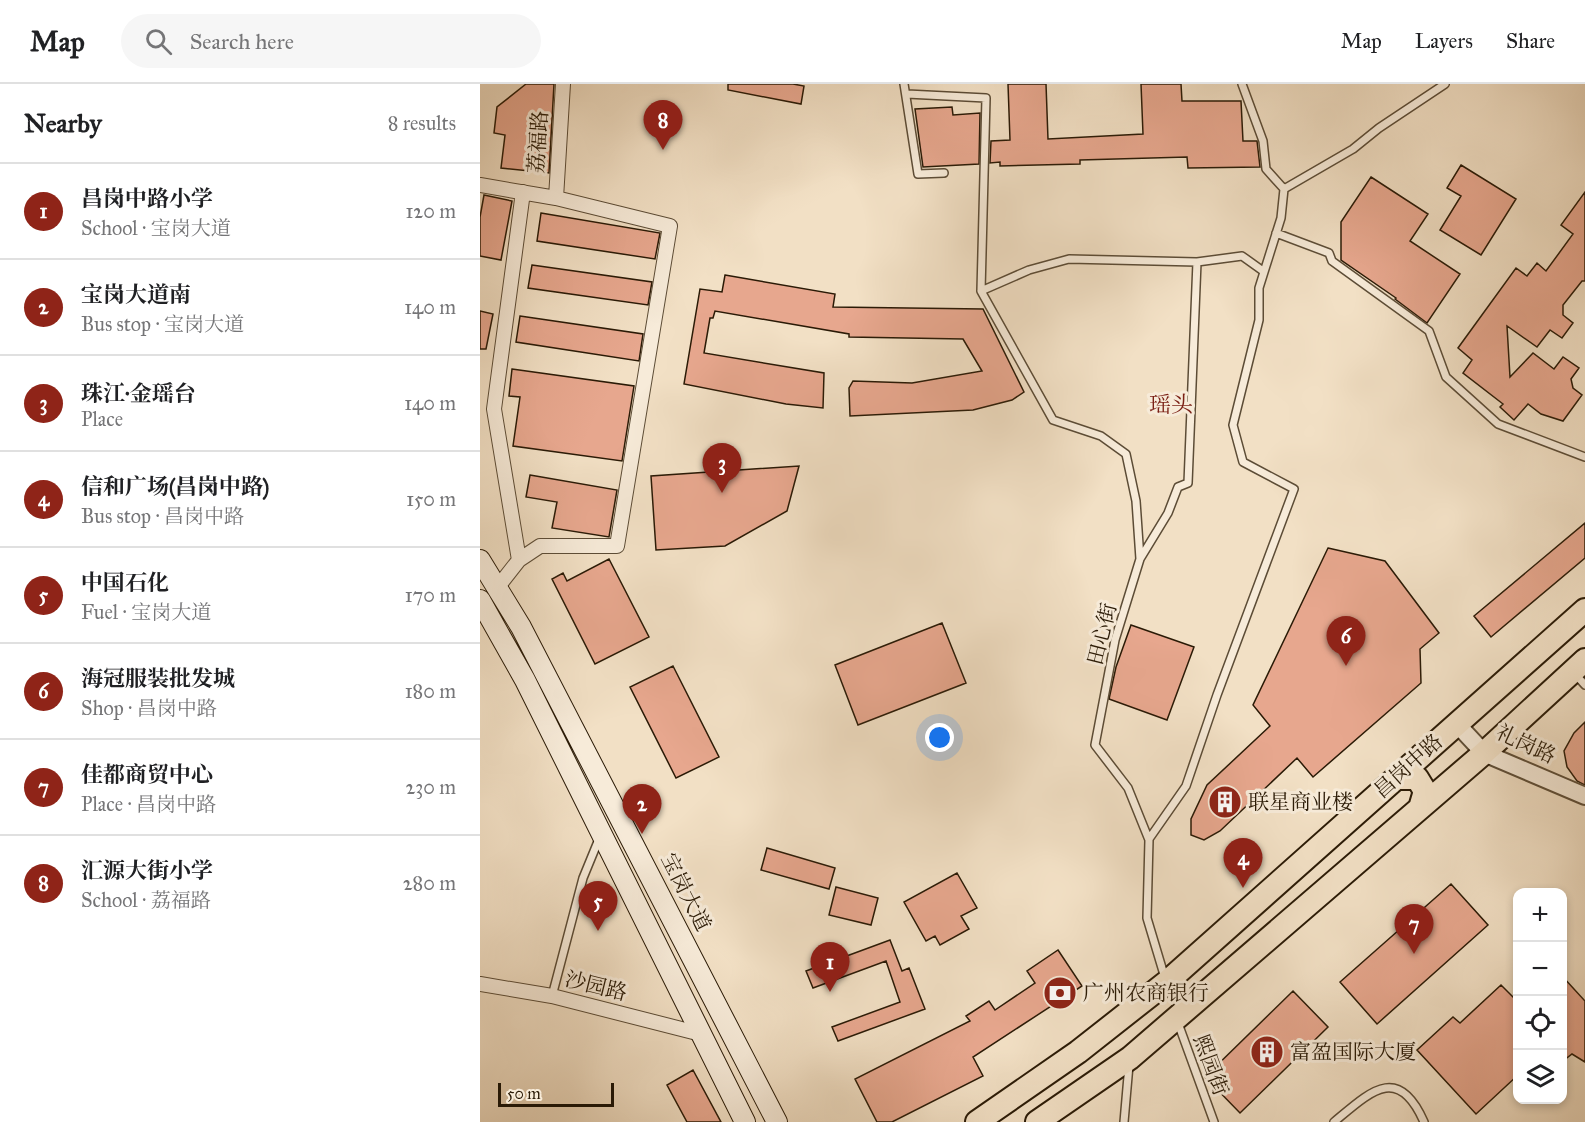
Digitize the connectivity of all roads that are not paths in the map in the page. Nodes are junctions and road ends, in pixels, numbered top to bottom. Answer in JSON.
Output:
{"nodes":[{"id":1,"x":563,"y":84,"type":"edge"},
{"id":2,"x":904,"y":84,"type":"edge"},
{"id":3,"x":1242,"y":84,"type":"edge"},
{"id":4,"x":1445,"y":84,"type":"edge"},
{"id":5,"x":907,"y":94,"type":"junction"},
{"id":6,"x":944,"y":173,"type":"dead end"},
{"id":7,"x":480,"y":185,"type":"edge"},
{"id":8,"x":1284,"y":189,"type":"junction"},
{"id":9,"x":523,"y":192,"type":"junction"},
{"id":10,"x":556,"y":198,"type":"junction"},
{"id":11,"x":1276,"y":233,"type":"junction"},
{"id":12,"x":1197,"y":262,"type":"junction"},
{"id":13,"x":1263,"y":271,"type":"junction"},
{"id":14,"x":981,"y":291,"type":"junction"},
{"id":15,"x":1585,"y":457,"type":"edge"},
{"id":16,"x":1140,"y":559,"type":"junction"},
{"id":17,"x":480,"y":560,"type":"edge"},
{"id":18,"x":519,"y":560,"type":"junction"},
{"id":19,"x":497,"y":588,"type":"junction"},
{"id":20,"x":480,"y":600,"type":"edge"},
{"id":21,"x":1585,"y":610,"type":"edge"},
{"id":22,"x":1581,"y":672,"type":"edge"},
{"id":23,"x":1456,"y":723,"type":"junction"},
{"id":24,"x":1484,"y":753,"type":"junction"},
{"id":25,"x":1396,"y":778,"type":"junction"},
{"id":26,"x":1585,"y":796,"type":"edge"},
{"id":27,"x":1420,"y":808,"type":"junction"},
{"id":28,"x":601,"y":834,"type":"junction"},
{"id":29,"x":1149,"y":839,"type":"junction"},
{"id":30,"x":1167,"y":982,"type":"junction"},
{"id":31,"x":480,"y":984,"type":"edge"},
{"id":32,"x":552,"y":996,"type":"junction"},
{"id":33,"x":1177,"y":1018,"type":"junction"},
{"id":34,"x":701,"y":1034,"type":"junction"},
{"id":35,"x":1130,"y":1058,"type":"junction"},
{"id":36,"x":745,"y":1122,"type":"edge"},
{"id":37,"x":777,"y":1122,"type":"edge"},
{"id":38,"x":977,"y":1122,"type":"edge"},
{"id":39,"x":1037,"y":1122,"type":"edge"},
{"id":40,"x":1124,"y":1122,"type":"edge"},
{"id":41,"x":1214,"y":1122,"type":"edge"},
{"id":42,"x":1334,"y":1122,"type":"edge"},
{"id":43,"x":1424,"y":1122,"type":"edge"}],
"edges":[{"from":1,"to":10,"type":"street","name":"荔福路"},
{"from":2,"to":5,"type":"lane"},
{"from":3,"to":8,"type":"lane"},
{"from":4,"to":8,"type":"lane"},
{"from":5,"to":6,"type":"lane"},
{"from":5,"to":14,"type":"lane"},
{"from":7,"to":9,"type":"street","name":"荔福路"},
{"from":8,"to":11,"type":"lane"},
{"from":9,"to":10,"type":"street","name":"荔福路"},
{"from":9,"to":18,"type":"street"},
{"from":10,"to":18,"type":"street"},
{"from":11,"to":13,"type":"lane"},
{"from":11,"to":15,"type":"lane"},
{"from":12,"to":13,"type":"lane"},
{"from":12,"to":14,"type":"lane"},
{"from":12,"to":16,"type":"lane"},
{"from":13,"to":29,"type":"lane"},
{"from":14,"to":16,"type":"lane","name":"田心街"},
{"from":16,"to":29,"type":"lane","name":"田心街"},
{"from":17,"to":19,"type":"main road","name":"宝岗大道"},
{"from":18,"to":19,"type":"street"},
{"from":19,"to":37,"type":"main road","name":"宝岗大道"},
{"from":20,"to":28,"type":"main road"},
{"from":21,"to":23,"type":"main road","name":"昌岗中路"},
{"from":22,"to":24,"type":"main road","name":"昌岗中路"},
{"from":23,"to":24,"type":"street","name":"礼岗路"},
{"from":23,"to":25,"type":"main road","name":"昌岗中路"},
{"from":24,"to":26,"type":"street","name":"礼岗路"},
{"from":24,"to":27,"type":"main road","name":"昌岗中路"},
{"from":25,"to":27,"type":"main road"},
{"from":25,"to":30,"type":"main road","name":"昌岗中路"},
{"from":27,"to":33,"type":"main road","name":"昌岗中路"},
{"from":28,"to":32,"type":"lane"},
{"from":28,"to":34,"type":"main road"},
{"from":29,"to":30,"type":"lane","name":"田心街"},
{"from":30,"to":38,"type":"main road","name":"昌岗中路"},
{"from":31,"to":32,"type":"street","name":"沙园路"},
{"from":32,"to":34,"type":"street","name":"沙园路"},
{"from":33,"to":35,"type":"main road","name":"昌岗中路"},
{"from":33,"to":41,"type":"lane","name":"熙园街"},
{"from":34,"to":36,"type":"main road"},
{"from":35,"to":39,"type":"main road","name":"昌岗中路"},
{"from":35,"to":40,"type":"lane"},
{"from":42,"to":43,"type":"lane"}]}
